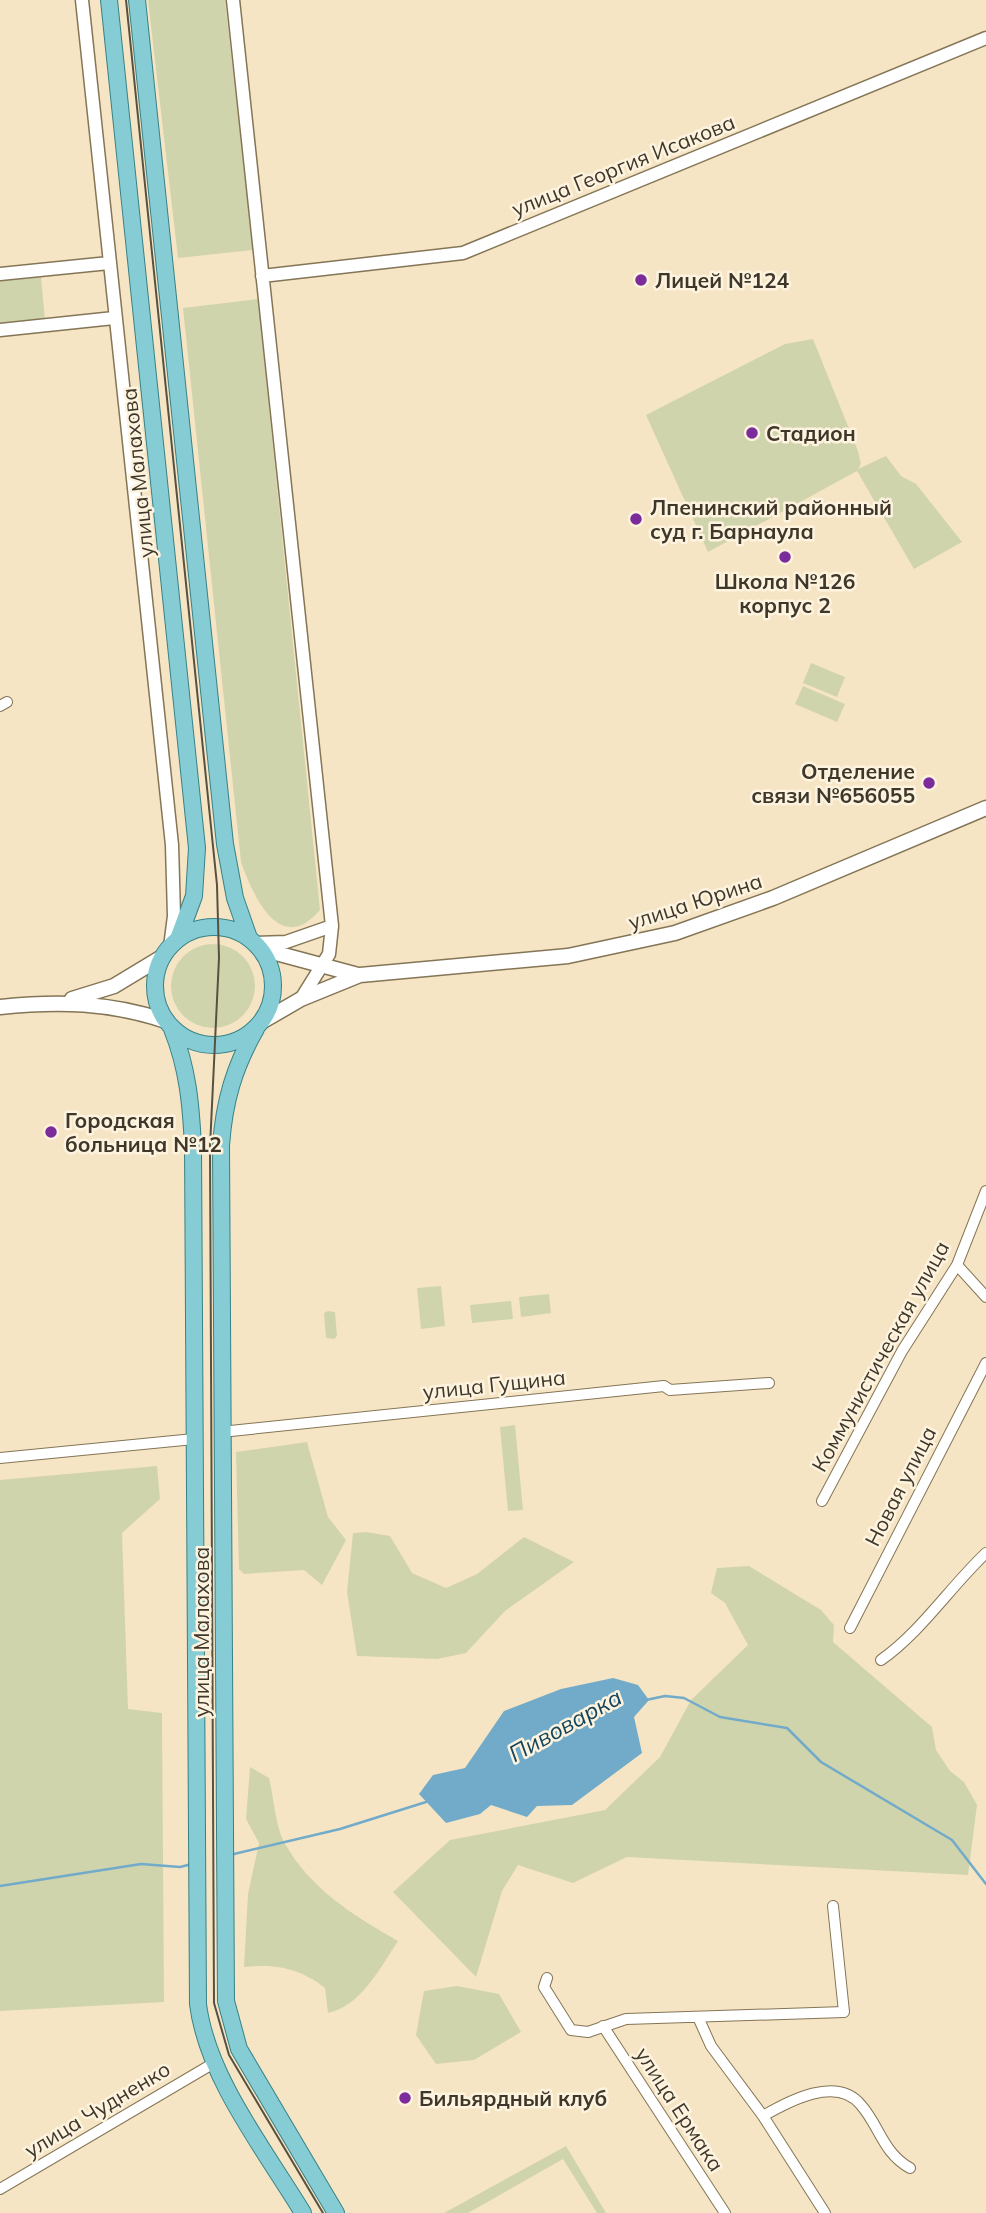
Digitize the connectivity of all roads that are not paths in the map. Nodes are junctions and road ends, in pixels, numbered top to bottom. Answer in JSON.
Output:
{"nodes":[{"id":1,"x":82,"y":0,"type":"edge"},
{"id":2,"x":109,"y":0,"type":"edge"},
{"id":3,"x":137,"y":0,"type":"edge"},
{"id":4,"x":233,"y":0,"type":"edge"},
{"id":5,"x":986,"y":38,"type":"edge"},
{"id":6,"x":109,"y":263,"type":"junction"},
{"id":7,"x":0,"y":274,"type":"edge"},
{"id":8,"x":262,"y":276,"type":"junction"},
{"id":9,"x":114,"y":318,"type":"junction"},
{"id":10,"x":0,"y":330,"type":"edge"},
{"id":11,"x":986,"y":808,"type":"edge"},
{"id":12,"x":332,"y":926,"type":"junction"},
{"id":13,"x":255,"y":943,"type":"junction"},
{"id":14,"x":170,"y":948,"type":"junction"},
{"id":15,"x":322,"y":967,"type":"junction"},
{"id":16,"x":360,"y":975,"type":"junction"},
{"id":17,"x":301,"y":999,"type":"junction"},
{"id":18,"x":61,"y":1002,"type":"junction"},
{"id":19,"x":0,"y":1007,"type":"edge"},
{"id":20,"x":169,"y":1025,"type":"junction"},
{"id":21,"x":259,"y":1025,"type":"junction"},
{"id":22,"x":986,"y":1191,"type":"edge"},
{"id":23,"x":957,"y":1265,"type":"junction"},
{"id":24,"x":985,"y":1292,"type":"edge"},
{"id":25,"x":986,"y":1363,"type":"edge"},
{"id":26,"x":769,"y":1383,"type":"dead end"},
{"id":27,"x":222,"y":1432,"type":"junction"},
{"id":28,"x":194,"y":1439,"type":"junction"},
{"id":29,"x":0,"y":1458,"type":"edge"},
{"id":30,"x":822,"y":1501,"type":"dead end"},
{"id":31,"x":986,"y":1553,"type":"edge"},
{"id":32,"x":850,"y":1628,"type":"dead end"},
{"id":33,"x":881,"y":1660,"type":"dead end"},
{"id":34,"x":833,"y":1906,"type":"dead end"},
{"id":35,"x":547,"y":1978,"type":"dead end"},
{"id":36,"x":698,"y":2017,"type":"junction"},
{"id":37,"x":603,"y":2026,"type":"junction"},
{"id":38,"x":214,"y":2063,"type":"junction"},
{"id":39,"x":763,"y":2116,"type":"junction"},
{"id":40,"x":910,"y":2168,"type":"dead end"},
{"id":41,"x":0,"y":2189,"type":"edge"},
{"id":42,"x":303,"y":2213,"type":"edge"},
{"id":43,"x":336,"y":2213,"type":"edge"},
{"id":44,"x":725,"y":2213,"type":"edge"},
{"id":45,"x":825,"y":2213,"type":"edge"}],
"edges":[{"from":1,"to":6,"type":"street"},
{"from":2,"to":14,"type":"main road","name":"улица Малахова"},
{"from":3,"to":13,"type":"main road"},
{"from":4,"to":8,"type":"street"},
{"from":5,"to":8,"type":"street","name":"улица Георгия Исакова"},
{"from":6,"to":7,"type":"street"},
{"from":6,"to":9,"type":"street"},
{"from":8,"to":12,"type":"street"},
{"from":9,"to":10,"type":"street"},
{"from":9,"to":14,"type":"street"},
{"from":11,"to":16,"type":"main road","name":"улица Юрина"},
{"from":12,"to":13,"type":"street"},
{"from":12,"to":15,"type":"street"},
{"from":13,"to":14,"type":"main road"},
{"from":13,"to":15,"type":"main road","name":"улица Юрина"},
{"from":13,"to":21,"type":"main road"},
{"from":14,"to":18,"type":"main road"},
{"from":14,"to":20,"type":"main road"},
{"from":15,"to":16,"type":"main road","name":"улица Юрина"},
{"from":15,"to":17,"type":"street"},
{"from":16,"to":17,"type":"main road","name":"улица Юрина"},
{"from":17,"to":21,"type":"main road","name":"улица Юрина"},
{"from":18,"to":19,"type":"main road"},
{"from":18,"to":20,"type":"main road"},
{"from":20,"to":21,"type":"main road"},
{"from":20,"to":28,"type":"main road","name":"улица Малахова"},
{"from":21,"to":27,"type":"main road","name":"улица Малахова"},
{"from":22,"to":23,"type":"street","name":"Коммунистическая улица"},
{"from":23,"to":24,"type":"street"},
{"from":23,"to":30,"type":"street","name":"Коммунистическая улица"},
{"from":25,"to":32,"type":"street","name":"Новая улица"},
{"from":26,"to":27,"type":"street","name":"улица Гущина"},
{"from":27,"to":43,"type":"main road","name":"улица Малахова"},
{"from":28,"to":29,"type":"street"},
{"from":28,"to":38,"type":"main road","name":"улица Малахова"},
{"from":31,"to":33,"type":"street"},
{"from":34,"to":36,"type":"street"},
{"from":35,"to":37,"type":"street"},
{"from":36,"to":37,"type":"street"},
{"from":36,"to":39,"type":"street"},
{"from":37,"to":44,"type":"street","name":"улица Ермака"},
{"from":38,"to":41,"type":"street","name":"улица Чудненко"},
{"from":38,"to":42,"type":"main road","name":"улица Малахова"},
{"from":39,"to":40,"type":"street"},
{"from":39,"to":45,"type":"street"}]}
